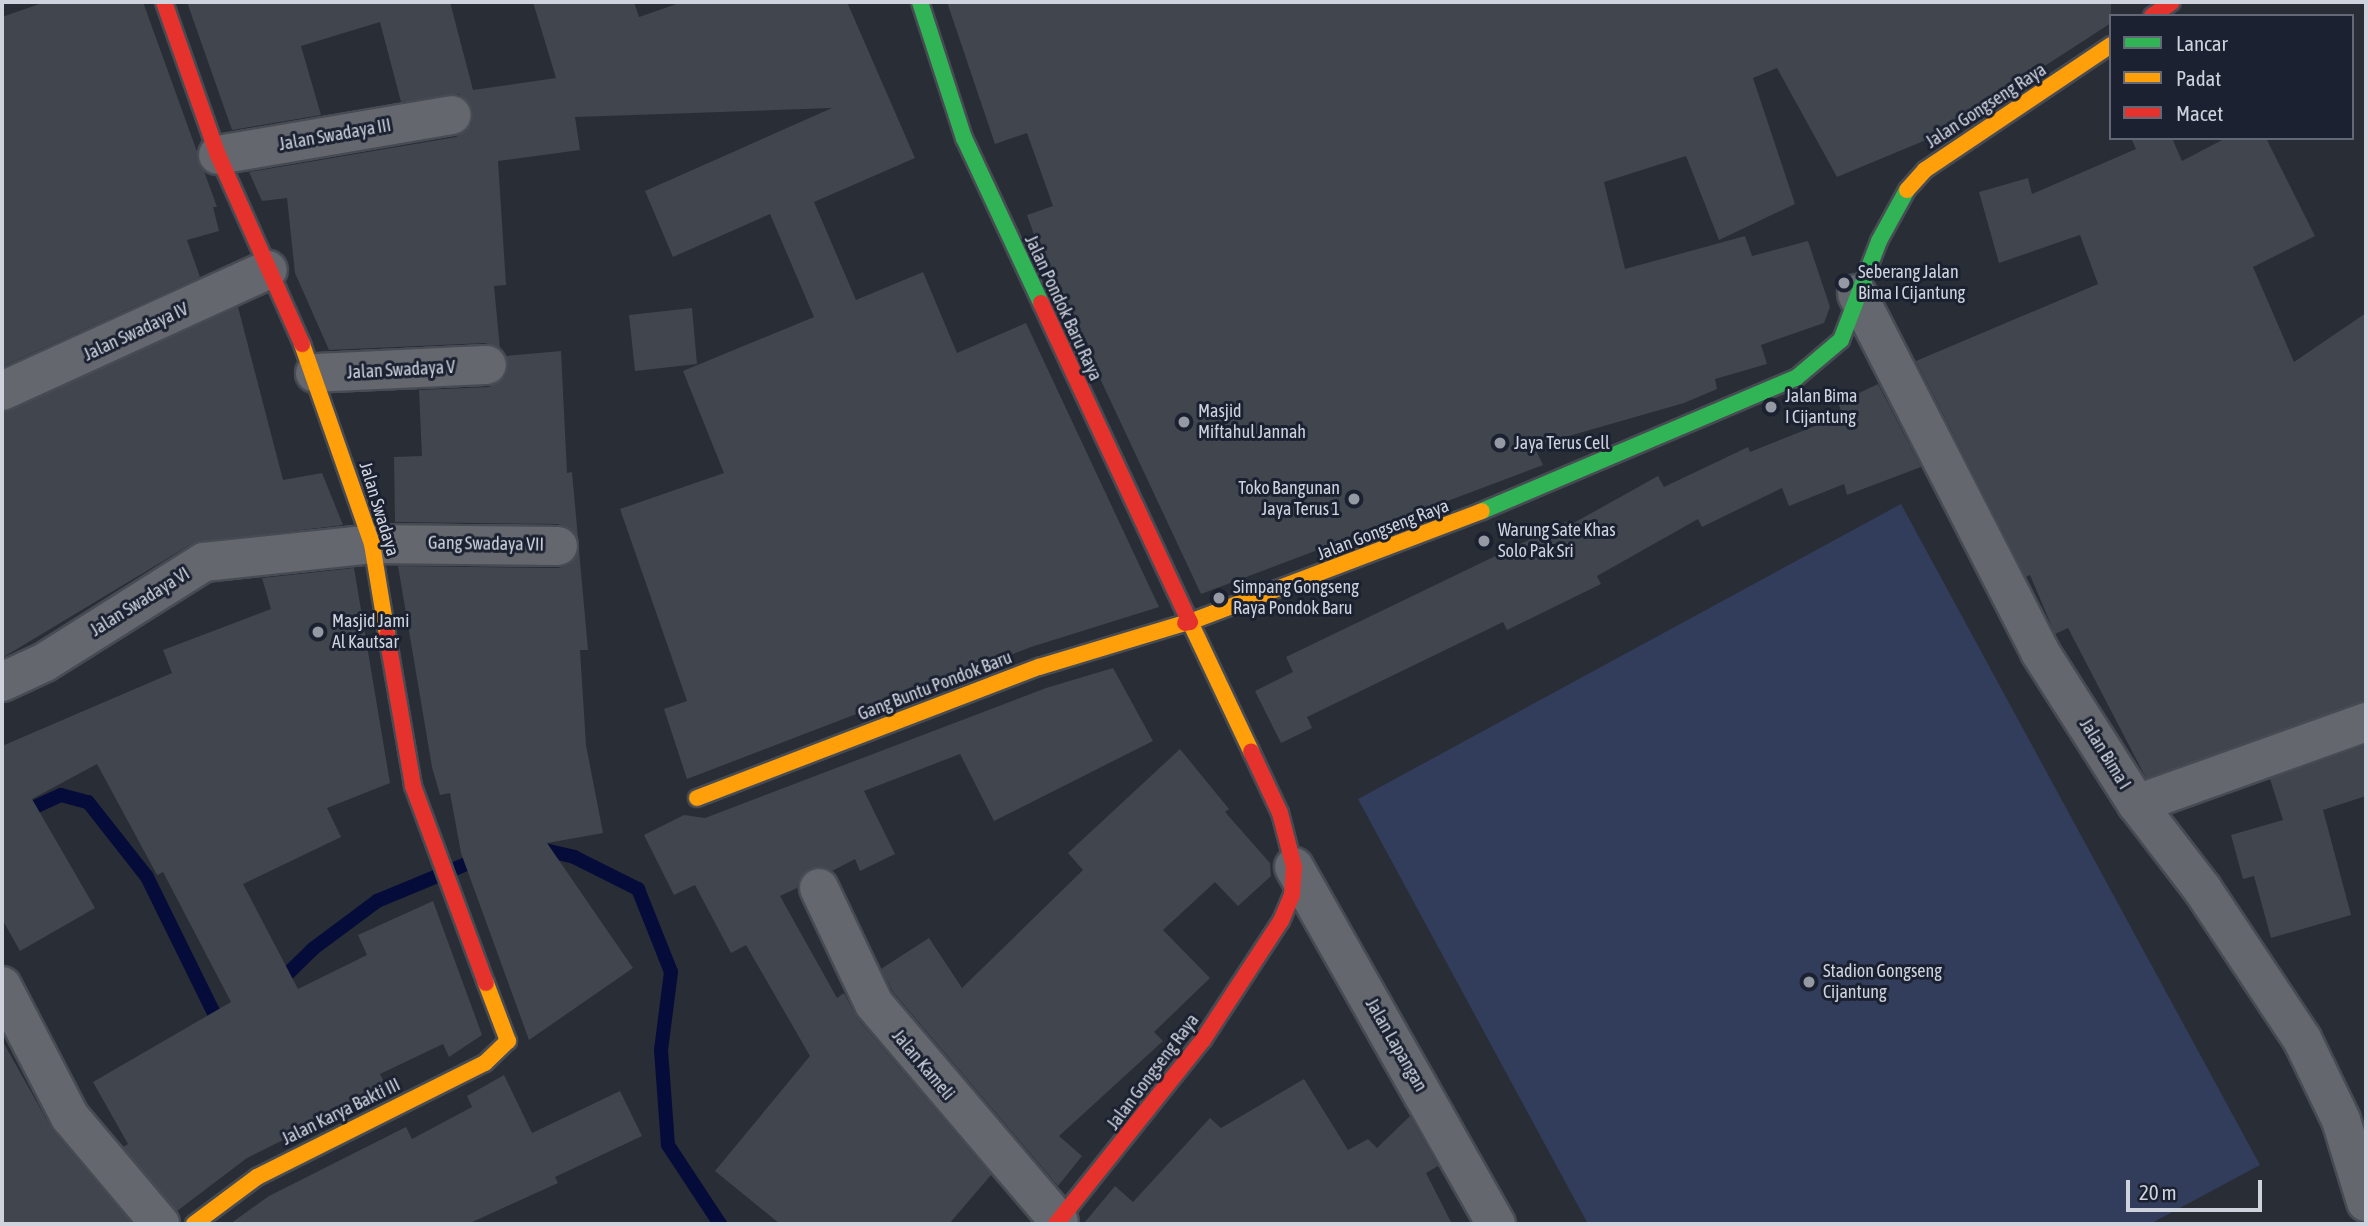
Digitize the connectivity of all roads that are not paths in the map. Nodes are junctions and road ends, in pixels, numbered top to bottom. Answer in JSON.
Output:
{"nodes":[{"id":1,"x":164,"y":2,"type":"edge"},
{"id":2,"x":920,"y":2,"type":"edge"},
{"id":3,"x":2172,"y":2,"type":"edge"},
{"id":4,"x":2155,"y":14,"type":"edge"},
{"id":5,"x":2109,"y":46,"type":"edge"},
{"id":6,"x":452,"y":115,"type":"dead end"},
{"id":7,"x":218,"y":155,"type":"junction"},
{"id":8,"x":268,"y":270,"type":"junction"},
{"id":9,"x":1857,"y":294,"type":"junction"},
{"id":10,"x":487,"y":365,"type":"dead end"},
{"id":11,"x":316,"y":373,"type":"junction"},
{"id":12,"x":2,"y":391,"type":"edge"},
{"id":13,"x":372,"y":544,"type":"junction"},
{"id":14,"x":558,"y":546,"type":"dead end"},
{"id":15,"x":1190,"y":622,"type":"junction"},
{"id":16,"x":2,"y":682,"type":"edge"},
{"id":17,"x":2366,"y":722,"type":"edge"},
{"id":18,"x":697,"y":798,"type":"dead end"},
{"id":19,"x":2137,"y":804,"type":"junction"},
{"id":20,"x":1294,"y":867,"type":"junction"},
{"id":21,"x":819,"y":888,"type":"dead end"},
{"id":22,"x":2,"y":986,"type":"edge"},
{"id":23,"x":508,"y":1041,"type":"joint"},
{"id":24,"x":2366,"y":1202,"type":"edge"},
{"id":25,"x":1058,"y":1223,"type":"edge"},
{"id":26,"x":160,"y":1224,"type":"edge"},
{"id":27,"x":194,"y":1224,"type":"edge"},
{"id":28,"x":1496,"y":1224,"type":"edge"}],
"edges":[{"from":1,"to":7,"type":"street","name":"Jalan Swadaya"},
{"from":2,"to":15,"type":"street","name":"Jalan Pondok Baru Raya"},
{"from":3,"to":4,"type":"street"},
{"from":5,"to":9,"type":"street","name":"Jalan Gongseng Raya"},
{"from":6,"to":7,"type":"street","name":"Jalan Swadaya III"},
{"from":7,"to":8,"type":"street","name":"Jalan Swadaya"},
{"from":8,"to":11,"type":"street","name":"Jalan Swadaya"},
{"from":8,"to":12,"type":"street","name":"Jalan Swadaya IV"},
{"from":9,"to":15,"type":"street","name":"Jalan Gongseng Raya"},
{"from":9,"to":19,"type":"street","name":"Jalan Bima I"},
{"from":10,"to":11,"type":"street","name":"Jalan Swadaya V"},
{"from":11,"to":13,"type":"street","name":"Jalan Swadaya"},
{"from":13,"to":14,"type":"street","name":"Gang Swadaya VII"},
{"from":13,"to":16,"type":"street","name":"Jalan Swadaya VI"},
{"from":13,"to":23,"type":"street","name":"Jalan Swadaya"},
{"from":15,"to":18,"type":"street","name":"Gang Buntu Pondok Baru"},
{"from":15,"to":20,"type":"street","name":"Jalan Gongseng Raya"},
{"from":17,"to":19,"type":"street"},
{"from":19,"to":24,"type":"street","name":"Jalan Bima I"},
{"from":20,"to":25,"type":"street","name":"Jalan Gongseng Raya"},
{"from":20,"to":28,"type":"street","name":"Jalan Lapangan"},
{"from":21,"to":25,"type":"street","name":"Jalan Kameli"},
{"from":22,"to":26,"type":"street"},
{"from":23,"to":27,"type":"street","name":"Jalan Karya Bakti III"}]}
